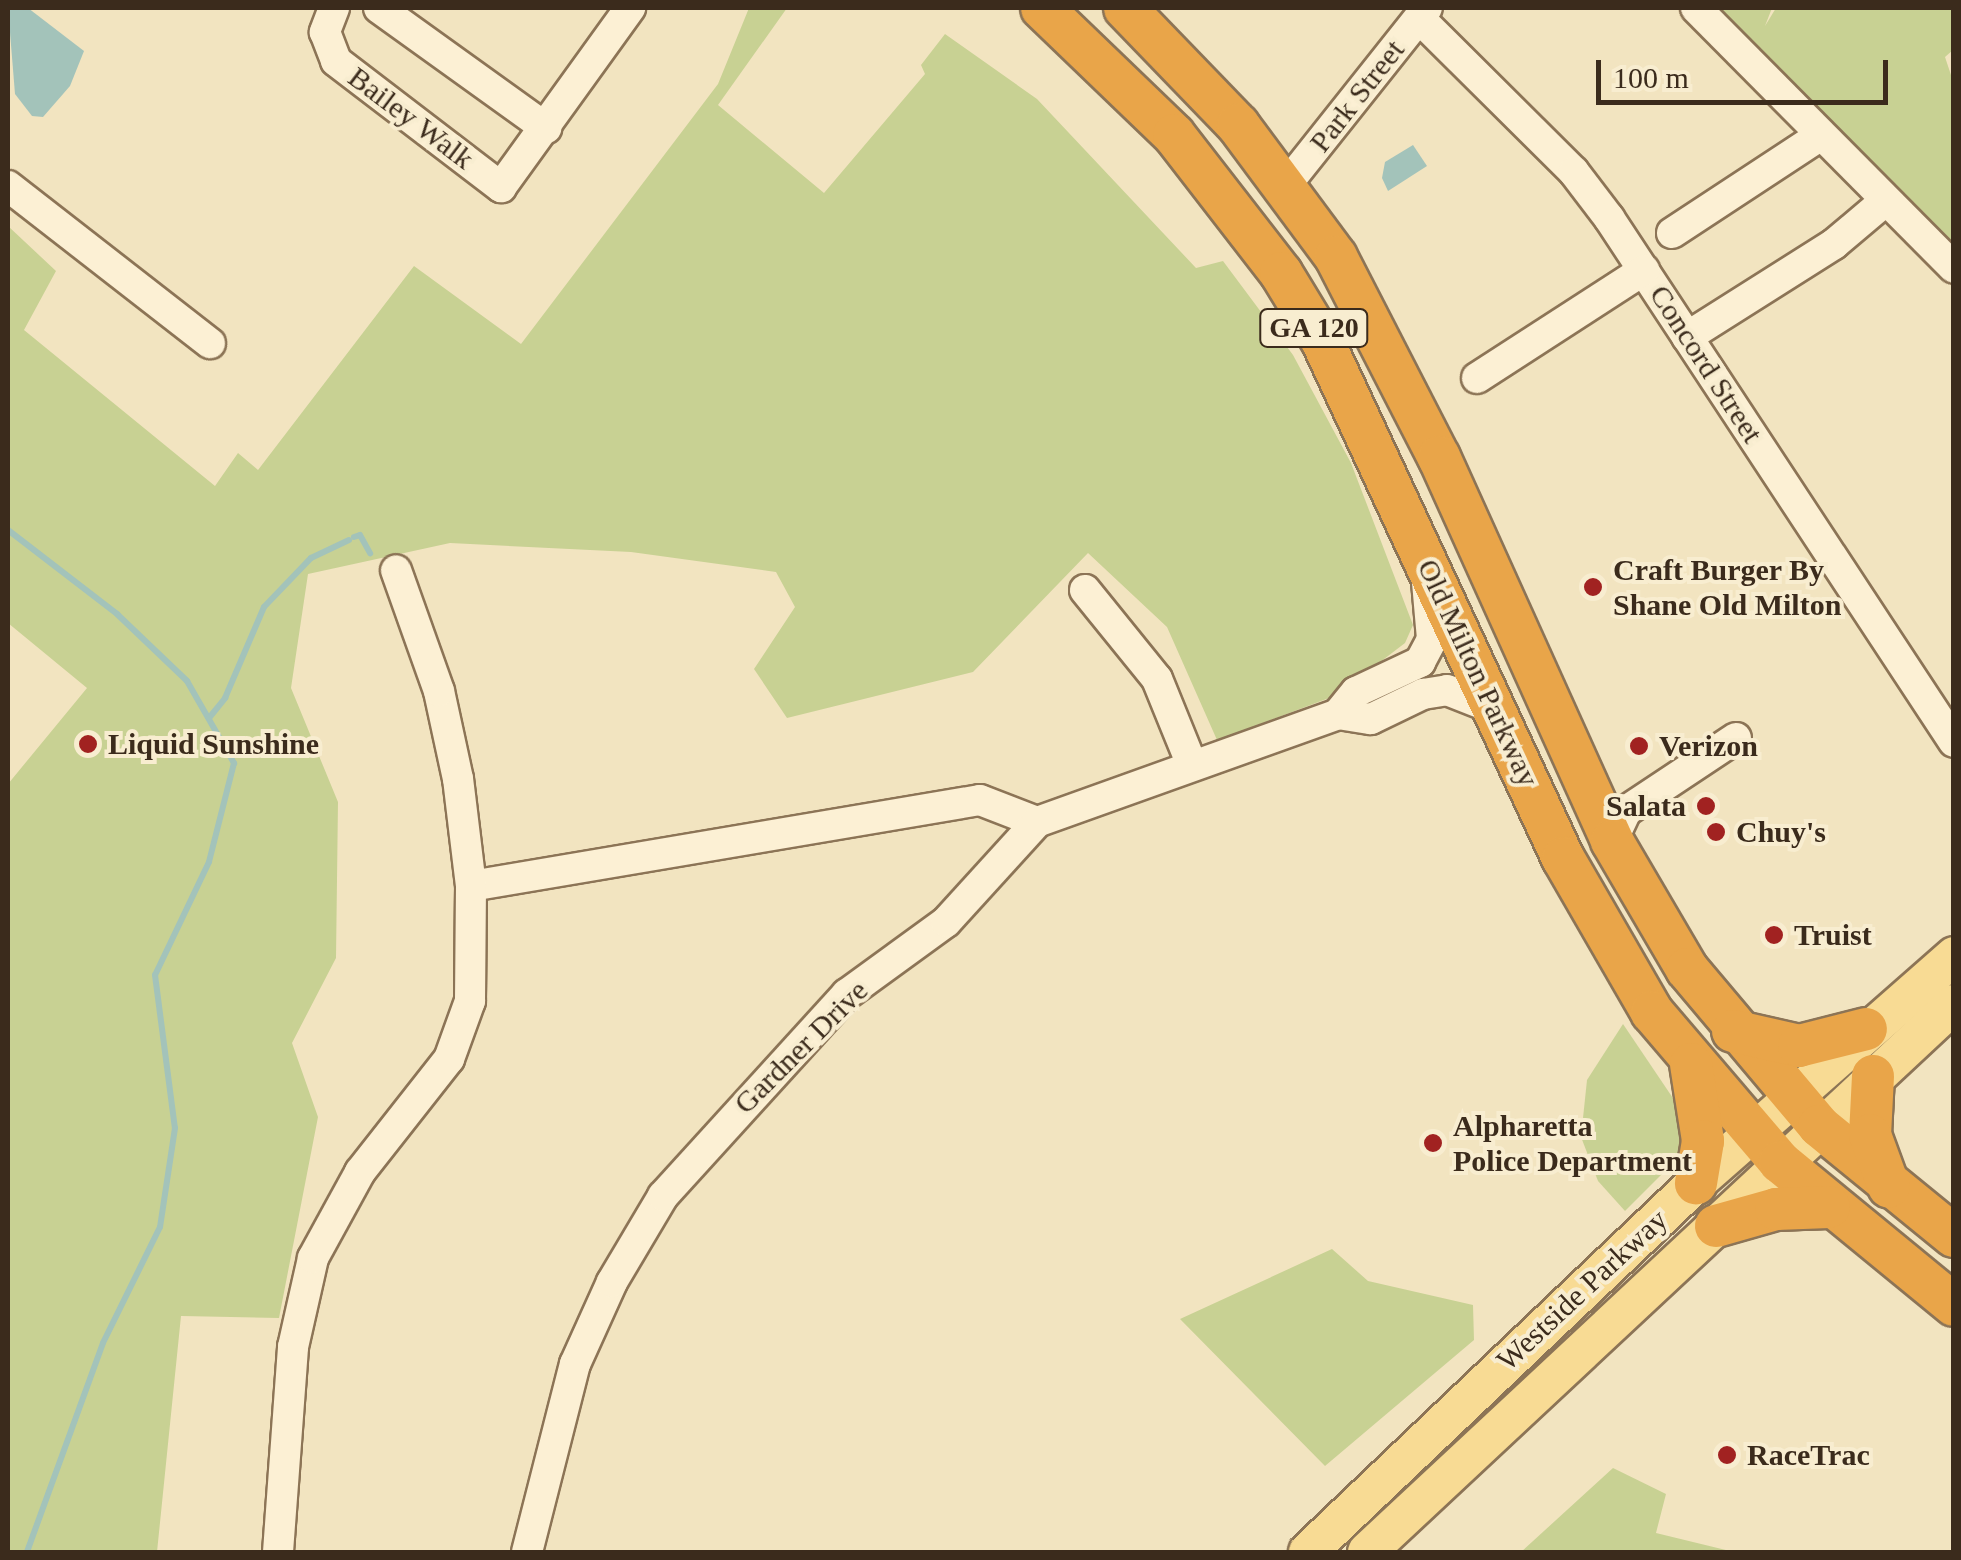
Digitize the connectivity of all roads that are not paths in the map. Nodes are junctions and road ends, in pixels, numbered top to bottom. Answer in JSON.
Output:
{"nodes":[{"id":1,"x":334,"y":8,"type":"edge"},
{"id":2,"x":379,"y":8,"type":"edge"},
{"id":3,"x":630,"y":8,"type":"edge"},
{"id":4,"x":1042,"y":8,"type":"edge"},
{"id":5,"x":1126,"y":8,"type":"edge"},
{"id":6,"x":1696,"y":8,"type":"edge"},
{"id":7,"x":1423,"y":12,"type":"edge"},
{"id":8,"x":546,"y":128,"type":"junction"},
{"id":9,"x":1821,"y":135,"type":"junction"},
{"id":10,"x":8,"y":186,"type":"edge"},
{"id":11,"x":1286,"y":186,"type":"junction"},
{"id":12,"x":1885,"y":201,"type":"junction"},
{"id":13,"x":1672,"y":232,"type":"dead end"},
{"id":14,"x":1954,"y":268,"type":"edge"},
{"id":15,"x":1644,"y":270,"type":"junction"},
{"id":16,"x":1688,"y":337,"type":"junction"},
{"id":17,"x":210,"y":343,"type":"dead end"},
{"id":18,"x":1477,"y":378,"type":"dead end"},
{"id":19,"x":1426,"y":560,"type":"junction"},
{"id":20,"x":396,"y":570,"type":"dead end"},
{"id":21,"x":1085,"y":590,"type":"dead end"},
{"id":22,"x":1495,"y":709,"type":"junction"},
{"id":23,"x":1338,"y":714,"type":"junction"},
{"id":24,"x":1736,"y":738,"type":"dead end"},
{"id":25,"x":1954,"y":742,"type":"edge"},
{"id":26,"x":1192,"y":764,"type":"junction"},
{"id":27,"x":1610,"y":816,"type":"junction"},
{"id":28,"x":1036,"y":822,"type":"junction"},
{"id":29,"x":471,"y":886,"type":"junction"},
{"id":30,"x":1954,"y":956,"type":"edge"},
{"id":31,"x":1954,"y":1004,"type":"edge"},
{"id":32,"x":1866,"y":1029,"type":"junction"},
{"id":33,"x":1733,"y":1031,"type":"junction"},
{"id":34,"x":1691,"y":1063,"type":"junction"},
{"id":35,"x":1872,"y":1076,"type":"junction"},
{"id":36,"x":1805,"y":1112,"type":"junction"},
{"id":37,"x":1766,"y":1147,"type":"junction"},
{"id":38,"x":1696,"y":1183,"type":"junction"},
{"id":39,"x":1890,"y":1187,"type":"junction"},
{"id":40,"x":1829,"y":1207,"type":"junction"},
{"id":41,"x":1716,"y":1226,"type":"junction"},
{"id":42,"x":1954,"y":1236,"type":"edge"},
{"id":43,"x":1954,"y":1304,"type":"edge"},
{"id":44,"x":1346,"y":1514,"type":"junction"},
{"id":45,"x":1375,"y":1550,"type":"edge"},
{"id":46,"x":278,"y":1552,"type":"edge"},
{"id":47,"x":527,"y":1552,"type":"edge"},
{"id":48,"x":1308,"y":1552,"type":"edge"}],
"edges":[{"from":1,"to":8,"type":"street","name":"Bailey Walk"},
{"from":2,"to":8,"type":"street"},
{"from":3,"to":8,"type":"street"},
{"from":4,"to":19,"type":"highway","name":"Old Milton Parkway","number":"GA 120"},
{"from":5,"to":11,"type":"highway","name":"Old Milton Parkway","number":"GA 120"},
{"from":6,"to":9,"type":"street"},
{"from":7,"to":11,"type":"street","name":"Park Street"},
{"from":7,"to":15,"type":"street","name":"Concord Street"},
{"from":9,"to":12,"type":"street"},
{"from":9,"to":13,"type":"street"},
{"from":10,"to":17,"type":"street"},
{"from":11,"to":27,"type":"highway","name":"Old Milton Parkway","number":"GA 120"},
{"from":12,"to":14,"type":"street"},
{"from":12,"to":16,"type":"street"},
{"from":15,"to":16,"type":"street","name":"Concord Street"},
{"from":15,"to":18,"type":"street"},
{"from":16,"to":25,"type":"street","name":"Concord Street"},
{"from":19,"to":22,"type":"highway","name":"Old Milton Parkway","number":"GA 120"},
{"from":19,"to":23,"type":"street","name":"Gardner Drive"},
{"from":20,"to":29,"type":"street"},
{"from":21,"to":26,"type":"street"},
{"from":22,"to":23,"type":"street","name":"Gardner Drive"},
{"from":22,"to":34,"type":"highway","name":"Old Milton Parkway","number":"GA 120"},
{"from":23,"to":26,"type":"street","name":"Gardner Drive"},
{"from":24,"to":27,"type":"street"},
{"from":26,"to":28,"type":"street","name":"Gardner Drive"},
{"from":27,"to":33,"type":"highway","name":"Old Milton Parkway","number":"GA 120"},
{"from":28,"to":29,"type":"street"},
{"from":28,"to":47,"type":"street","name":"Gardner Drive"},
{"from":29,"to":46,"type":"street"},
{"from":30,"to":32,"type":"main road","name":"Westside Parkway"},
{"from":31,"to":35,"type":"main road","name":"Westside Parkway"},
{"from":32,"to":33,"type":"highway"},
{"from":32,"to":36,"type":"main road","name":"Westside Parkway"},
{"from":33,"to":36,"type":"highway","name":"Old Milton Parkway","number":"GA 120"},
{"from":34,"to":37,"type":"highway","name":"Old Milton Parkway","number":"GA 120"},
{"from":34,"to":38,"type":"highway"},
{"from":35,"to":36,"type":"main road","name":"Westside Parkway"},
{"from":35,"to":39,"type":"highway"},
{"from":36,"to":37,"type":"main road","name":"Westside Parkway"},
{"from":36,"to":39,"type":"highway","name":"Old Milton Parkway","number":"GA 120"},
{"from":37,"to":38,"type":"main road","name":"Westside Parkway"},
{"from":37,"to":40,"type":"highway","name":"Old Milton Parkway","number":"GA 120"},
{"from":37,"to":41,"type":"main road","name":"Westside Parkway"},
{"from":38,"to":44,"type":"main road","name":"Westside Parkway"},
{"from":39,"to":42,"type":"highway","name":"Old Milton Parkway","number":"GA 120"},
{"from":40,"to":41,"type":"highway"},
{"from":40,"to":43,"type":"highway","name":"Old Milton Parkway","number":"GA 120"},
{"from":41,"to":45,"type":"main road","name":"Westside Parkway"},
{"from":44,"to":45,"type":"street"},
{"from":44,"to":48,"type":"main road","name":"Westside Parkway"}]}
